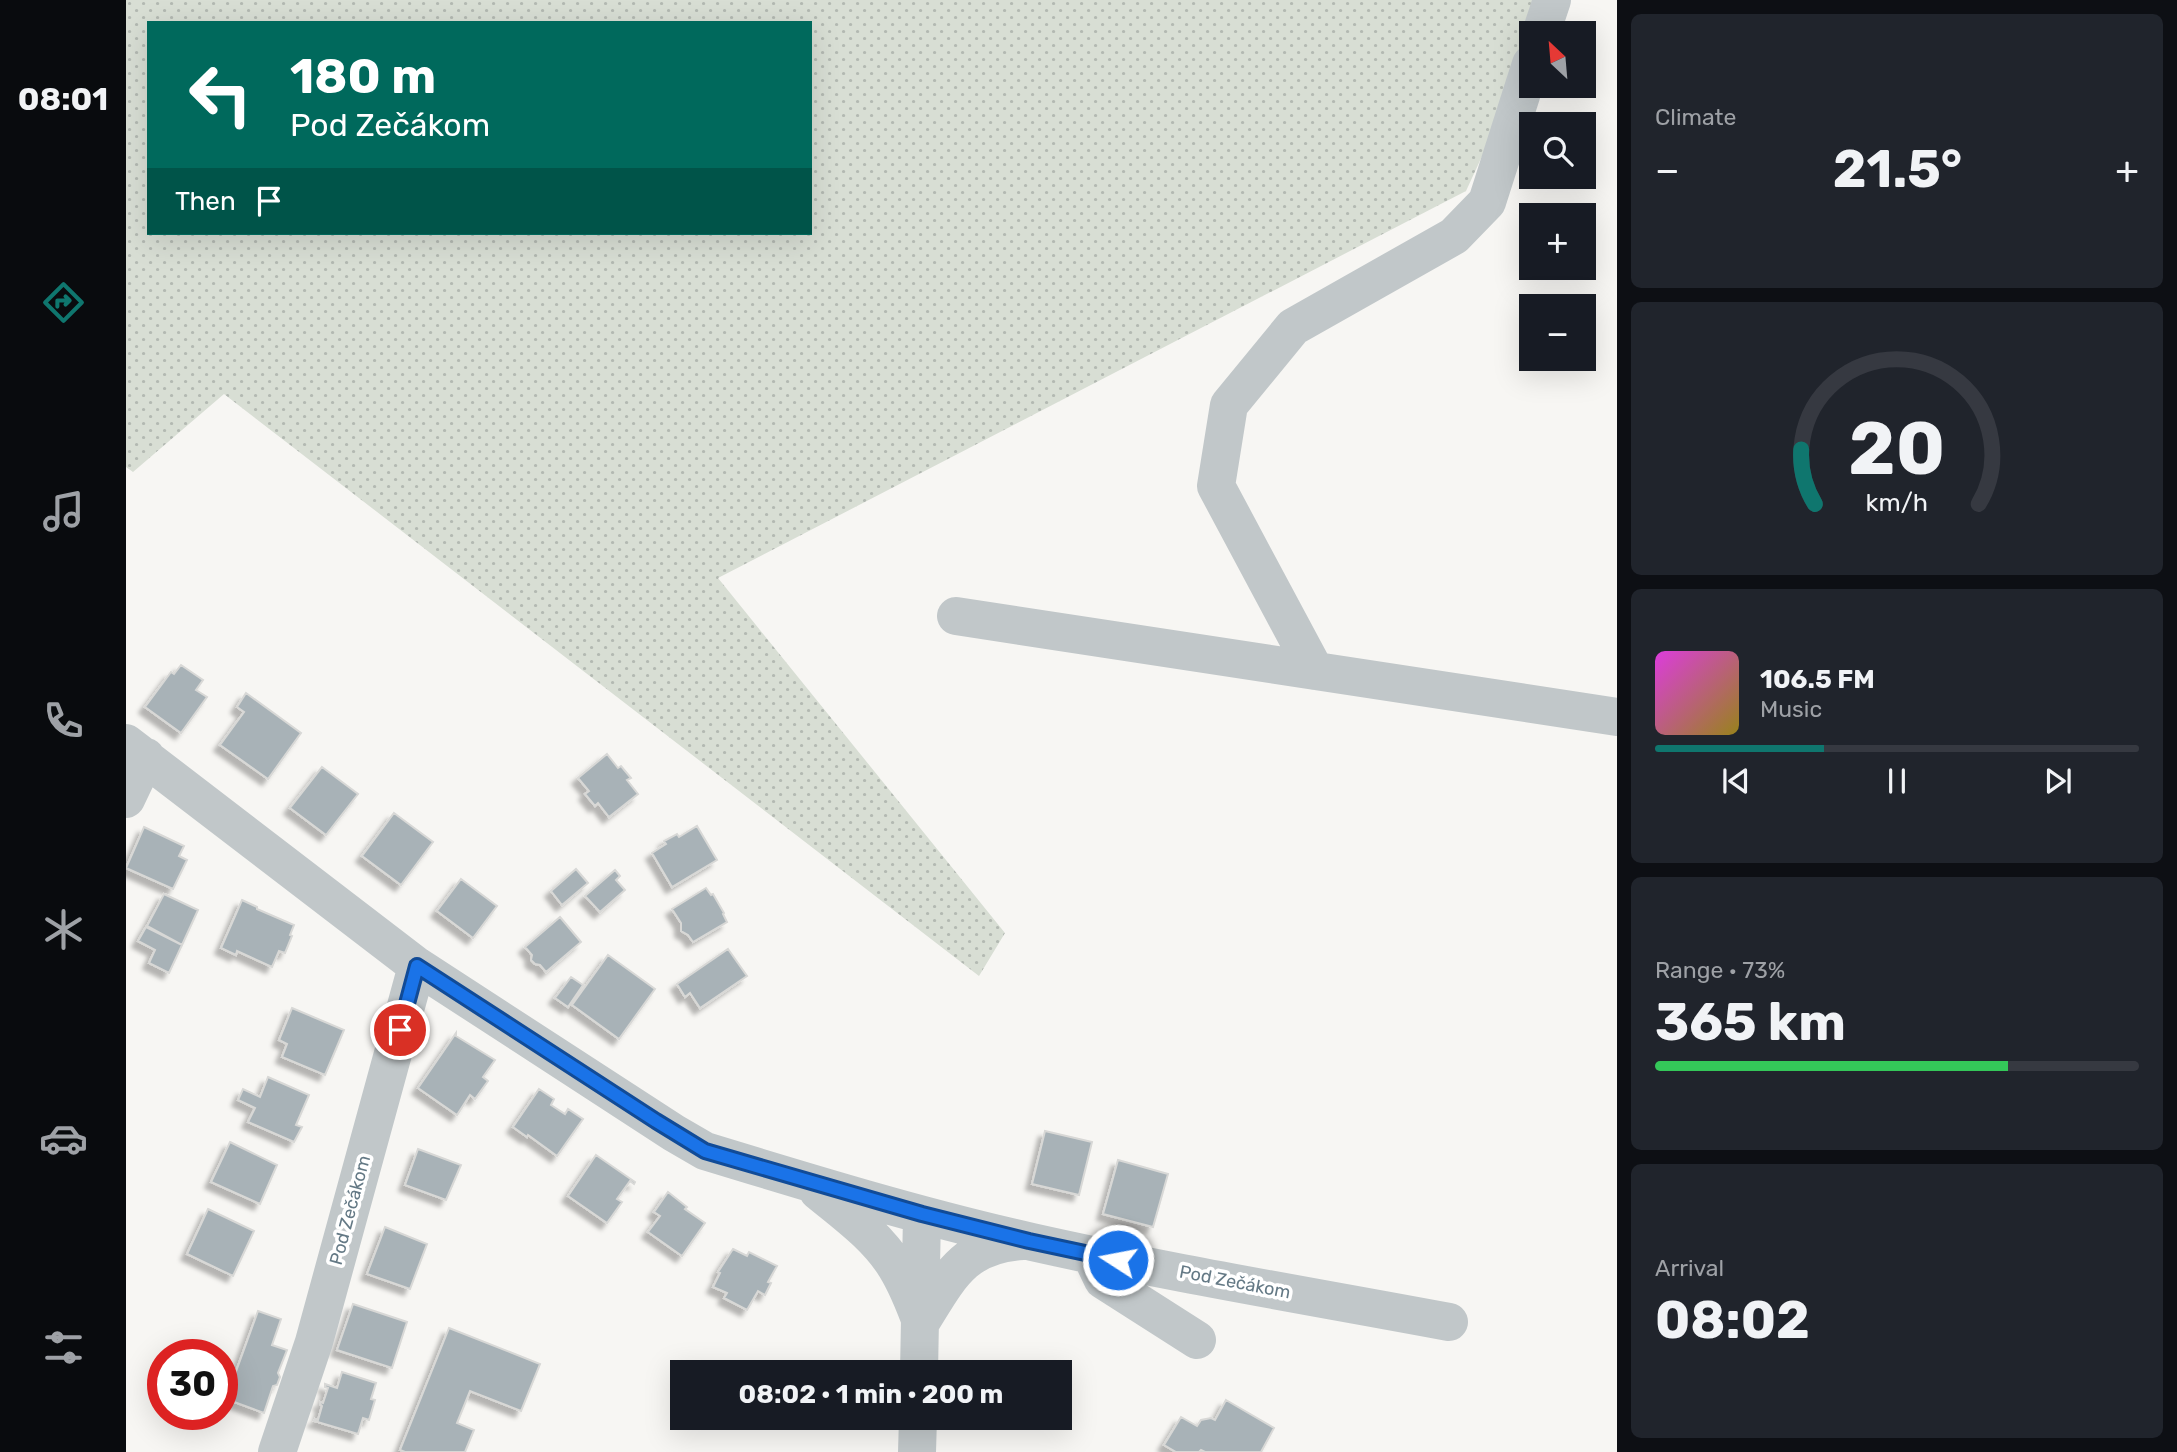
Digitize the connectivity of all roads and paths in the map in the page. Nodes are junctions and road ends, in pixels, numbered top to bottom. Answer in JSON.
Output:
{"nodes":[{"id":1,"x":1552,"y":0,"type":"edge"},
{"id":2,"x":1545,"y":21,"type":"edge"},
{"id":3,"x":1520,"y":98,"type":"edge"},
{"id":4,"x":956,"y":616,"type":"dead end"},
{"id":5,"x":1315,"y":671,"type":"junction"},
{"id":6,"x":1617,"y":717,"type":"edge"},
{"id":7,"x":136,"y":750,"type":"edge"},
{"id":8,"x":126,"y":799,"type":"edge"},
{"id":9,"x":417,"y":966,"type":"junction"},
{"id":10,"x":808,"y":1182,"type":"junction"},
{"id":11,"x":922,"y":1214,"type":"junction"},
{"id":12,"x":1029,"y":1241,"type":"junction"},
{"id":13,"x":1091,"y":1255,"type":"junction"},
{"id":14,"x":921,"y":1322,"type":"junction"},
{"id":15,"x":1448,"y":1322,"type":"dead end"},
{"id":16,"x":1198,"y":1340,"type":"dead end"},
{"id":17,"x":919,"y":1360,"type":"edge"},
{"id":18,"x":918,"y":1430,"type":"edge"},
{"id":19,"x":277,"y":1452,"type":"edge"},
{"id":20,"x":917,"y":1452,"type":"edge"}],
"edges":[{"from":1,"to":2,"type":"street"},
{"from":3,"to":5,"type":"street"},
{"from":4,"to":5,"type":"street"},
{"from":5,"to":6,"type":"street"},
{"from":7,"to":8,"type":"street"},
{"from":7,"to":9,"type":"street","name":"Pod Zečákom"},
{"from":9,"to":10,"type":"street","name":"Pod Zečákom"},
{"from":9,"to":19,"type":"street","name":"Pod Zečákom"},
{"from":10,"to":11,"type":"street","name":"Pod Zečákom"},
{"from":10,"to":14,"type":"street"},
{"from":11,"to":12,"type":"street","name":"Pod Zečákom"},
{"from":11,"to":14,"type":"street"},
{"from":12,"to":13,"type":"street","name":"Pod Zečákom"},
{"from":12,"to":14,"type":"street"},
{"from":13,"to":15,"type":"street","name":"Pod Zečákom"},
{"from":13,"to":16,"type":"street"},
{"from":14,"to":17,"type":"street"},
{"from":18,"to":20,"type":"street"}]}
